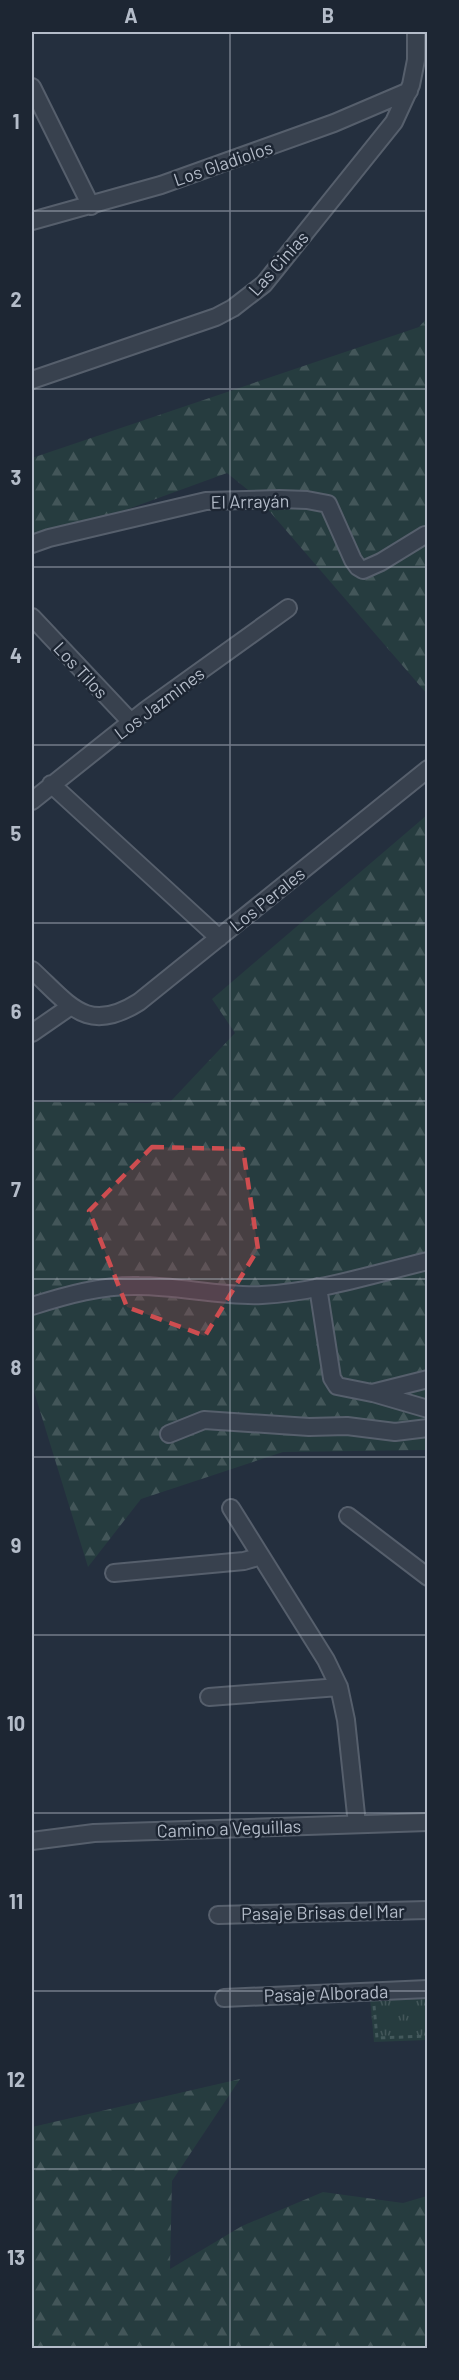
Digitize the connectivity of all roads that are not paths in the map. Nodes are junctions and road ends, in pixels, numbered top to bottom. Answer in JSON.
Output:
{"nodes":[{"id":1,"x":416,"y":32,"type":"edge"},
{"id":2,"x":32,"y":87,"type":"edge"},
{"id":3,"x":409,"y":91,"type":"junction"},
{"id":4,"x":91,"y":206,"type":"junction"},
{"id":5,"x":32,"y":221,"type":"edge"},
{"id":6,"x":32,"y":380,"type":"edge"},
{"id":7,"x":425,"y":535,"type":"dead end"},
{"id":8,"x":32,"y":544,"type":"edge"},
{"id":9,"x":288,"y":608,"type":"dead end"},
{"id":10,"x":32,"y":617,"type":"edge"},
{"id":11,"x":131,"y":723,"type":"junction"},
{"id":12,"x":428,"y":770,"type":"edge"},
{"id":13,"x":51,"y":784,"type":"junction"},
{"id":14,"x":32,"y":801,"type":"edge"},
{"id":15,"x":219,"y":938,"type":"junction"},
{"id":16,"x":32,"y":970,"type":"edge"},
{"id":17,"x":71,"y":1006,"type":"junction"},
{"id":18,"x":32,"y":1033,"type":"edge"},
{"id":19,"x":428,"y":1261,"type":"edge"},
{"id":20,"x":318,"y":1287,"type":"junction"},
{"id":21,"x":32,"y":1306,"type":"edge"},
{"id":22,"x":428,"y":1379,"type":"edge"},
{"id":23,"x":372,"y":1393,"type":"junction"},
{"id":24,"x":428,"y":1408,"type":"edge"},
{"id":25,"x":428,"y":1428,"type":"edge"},
{"id":26,"x":169,"y":1434,"type":"dead end"},
{"id":27,"x":231,"y":1508,"type":"dead end"},
{"id":28,"x":348,"y":1516,"type":"dead end"},
{"id":29,"x":261,"y":1556,"type":"junction"},
{"id":30,"x":114,"y":1573,"type":"dead end"},
{"id":31,"x":428,"y":1577,"type":"edge"},
{"id":32,"x":339,"y":1687,"type":"junction"},
{"id":33,"x":209,"y":1697,"type":"dead end"},
{"id":34,"x":428,"y":1822,"type":"edge"},
{"id":35,"x":357,"y":1824,"type":"junction"},
{"id":36,"x":32,"y":1841,"type":"edge"},
{"id":37,"x":428,"y":1910,"type":"edge"},
{"id":38,"x":218,"y":1915,"type":"dead end"},
{"id":39,"x":428,"y":1989,"type":"edge"},
{"id":40,"x":224,"y":1998,"type":"dead end"}],
"edges":[{"from":1,"to":3,"type":"street","name":"Las Cinias"},
{"from":2,"to":4,"type":"street"},
{"from":3,"to":4,"type":"street","name":"Los Gladiolos"},
{"from":3,"to":6,"type":"street","name":"Las Cinias"},
{"from":4,"to":5,"type":"street","name":"Los Gladiolos"},
{"from":7,"to":8,"type":"street","name":"El Arrayán"},
{"from":9,"to":11,"type":"street","name":"Los Jazmines"},
{"from":10,"to":11,"type":"street","name":"Los Tilos"},
{"from":11,"to":13,"type":"street","name":"Los Jazmines"},
{"from":12,"to":15,"type":"street","name":"Los Perales"},
{"from":13,"to":14,"type":"street","name":"Los Jazmines"},
{"from":13,"to":15,"type":"street"},
{"from":15,"to":17,"type":"street","name":"Los Perales"},
{"from":16,"to":17,"type":"street"},
{"from":17,"to":18,"type":"street"},
{"from":19,"to":20,"type":"street"},
{"from":20,"to":21,"type":"street"},
{"from":20,"to":23,"type":"street"},
{"from":22,"to":23,"type":"street"},
{"from":23,"to":24,"type":"street"},
{"from":25,"to":26,"type":"street"},
{"from":27,"to":29,"type":"street"},
{"from":28,"to":31,"type":"street"},
{"from":29,"to":30,"type":"street"},
{"from":29,"to":32,"type":"street"},
{"from":32,"to":33,"type":"street"},
{"from":32,"to":35,"type":"street"},
{"from":34,"to":35,"type":"street","name":"Camino a Veguillas"},
{"from":35,"to":36,"type":"street","name":"Camino a Veguillas"},
{"from":37,"to":38,"type":"street","name":"Pasaje Brisas del Mar"},
{"from":39,"to":40,"type":"street","name":"Pasaje Alborada"}]}
